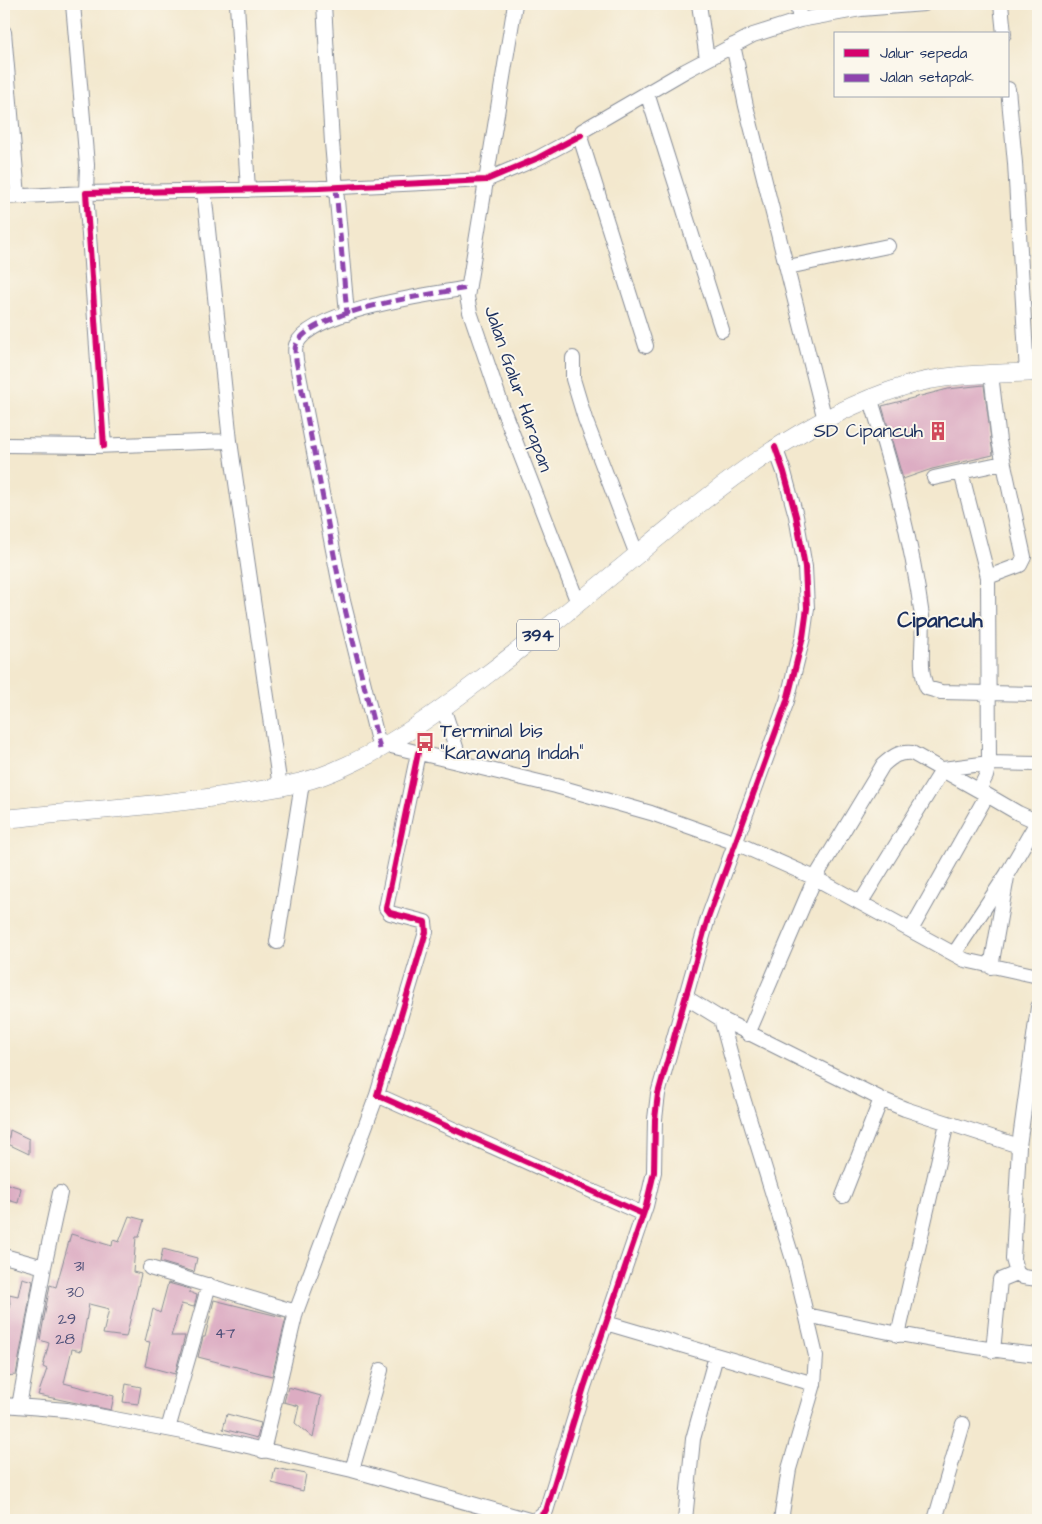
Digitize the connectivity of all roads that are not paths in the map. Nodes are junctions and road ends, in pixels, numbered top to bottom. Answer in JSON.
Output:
{"nodes":[{"id":1,"x":73,"y":4,"type":"edge"},
{"id":2,"x":237,"y":4,"type":"edge"},
{"id":3,"x":324,"y":4,"type":"edge"},
{"id":4,"x":515,"y":4,"type":"edge"},
{"id":5,"x":699,"y":4,"type":"edge"},
{"id":6,"x":797,"y":4,"type":"edge"},
{"id":7,"x":924,"y":4,"type":"edge"},
{"id":8,"x":1001,"y":4,"type":"edge"},
{"id":9,"x":800,"y":20,"type":"junction"},
{"id":10,"x":4,"y":32,"type":"edge"},
{"id":11,"x":1004,"y":32,"type":"edge"},
{"id":12,"x":733,"y":45,"type":"junction"},
{"id":13,"x":707,"y":59,"type":"junction"},
{"id":14,"x":647,"y":93,"type":"junction"},
{"id":15,"x":1009,"y":98,"type":"edge"},
{"id":16,"x":581,"y":135,"type":"junction"},
{"id":17,"x":486,"y":180,"type":"junction"},
{"id":18,"x":336,"y":188,"type":"junction"},
{"id":19,"x":248,"y":190,"type":"junction"},
{"id":20,"x":204,"y":191,"type":"junction"},
{"id":21,"x":86,"y":193,"type":"junction"},
{"id":22,"x":18,"y":196,"type":"junction"},
{"id":23,"x":4,"y":197,"type":"edge"},
{"id":24,"x":888,"y":246,"type":"dead end"},
{"id":25,"x":788,"y":267,"type":"junction"},
{"id":26,"x":468,"y":288,"type":"junction"},
{"id":27,"x":347,"y":314,"type":"junction"},
{"id":28,"x":722,"y":330,"type":"dead end"},
{"id":29,"x":646,"y":346,"type":"dead end"},
{"id":30,"x":573,"y":358,"type":"dead end"},
{"id":31,"x":1032,"y":372,"type":"edge"},
{"id":32,"x":991,"y":374,"type":"junction"},
{"id":33,"x":871,"y":400,"type":"junction"},
{"id":34,"x":825,"y":420,"type":"junction"},
{"id":35,"x":230,"y":441,"type":"junction"},
{"id":36,"x":4,"y":445,"type":"edge"},
{"id":37,"x":104,"y":446,"type":"junction"},
{"id":38,"x":775,"y":447,"type":"junction"},
{"id":39,"x":1003,"y":463,"type":"junction"},
{"id":40,"x":962,"y":472,"type":"junction"},
{"id":41,"x":934,"y":478,"type":"dead end"},
{"id":42,"x":637,"y":555,"type":"junction"},
{"id":43,"x":988,"y":577,"type":"junction"},
{"id":44,"x":578,"y":603,"type":"junction"},
{"id":45,"x":988,"y":693,"type":"junction"},
{"id":46,"x":1038,"y":694,"type":"edge"},
{"id":47,"x":444,"y":707,"type":"junction"},
{"id":48,"x":383,"y":747,"type":"junction"},
{"id":49,"x":418,"y":753,"type":"junction"},
{"id":50,"x":989,"y":763,"type":"junction"},
{"id":51,"x":461,"y":764,"type":"junction"},
{"id":52,"x":1038,"y":764,"type":"edge"},
{"id":53,"x":943,"y":769,"type":"junction"},
{"id":54,"x":302,"y":782,"type":"junction"},
{"id":55,"x":280,"y":787,"type":"junction"},
{"id":56,"x":983,"y":793,"type":"junction"},
{"id":57,"x":4,"y":819,"type":"edge"},
{"id":58,"x":1038,"y":822,"type":"edge"},
{"id":59,"x":736,"y":843,"type":"junction"},
{"id":60,"x":1007,"y":874,"type":"junction"},
{"id":61,"x":815,"y":878,"type":"junction"},
{"id":62,"x":861,"y":902,"type":"junction"},
{"id":63,"x":911,"y":930,"type":"junction"},
{"id":64,"x":277,"y":942,"type":"dead end"},
{"id":65,"x":954,"y":954,"type":"junction"},
{"id":66,"x":991,"y":967,"type":"junction"},
{"id":67,"x":1038,"y":976,"type":"edge"},
{"id":68,"x":687,"y":998,"type":"junction"},
{"id":69,"x":1038,"y":1007,"type":"edge"},
{"id":70,"x":720,"y":1019,"type":"junction"},
{"id":71,"x":748,"y":1034,"type":"junction"},
{"id":72,"x":377,"y":1095,"type":"junction"},
{"id":73,"x":881,"y":1099,"type":"junction"},
{"id":74,"x":948,"y":1122,"type":"junction"},
{"id":75,"x":1019,"y":1146,"type":"junction"},
{"id":76,"x":60,"y":1193,"type":"dead end"},
{"id":77,"x":843,"y":1196,"type":"dead end"},
{"id":78,"x":644,"y":1214,"type":"junction"},
{"id":79,"x":4,"y":1256,"type":"edge"},
{"id":80,"x":44,"y":1267,"type":"junction"},
{"id":81,"x":150,"y":1268,"type":"dead end"},
{"id":82,"x":1017,"y":1273,"type":"junction"},
{"id":83,"x":1038,"y":1279,"type":"edge"},
{"id":84,"x":209,"y":1286,"type":"junction"},
{"id":85,"x":296,"y":1312,"type":"junction"},
{"id":86,"x":807,"y":1315,"type":"junction"},
{"id":87,"x":606,"y":1324,"type":"junction"},
{"id":88,"x":898,"y":1335,"type":"junction"},
{"id":89,"x":993,"y":1351,"type":"junction"},
{"id":90,"x":1038,"y":1355,"type":"edge"},
{"id":91,"x":716,"y":1356,"type":"junction"},
{"id":92,"x":381,"y":1370,"type":"dead end"},
{"id":93,"x":814,"y":1384,"type":"junction"},
{"id":94,"x":4,"y":1405,"type":"edge"},
{"id":95,"x":19,"y":1406,"type":"junction"},
{"id":96,"x":963,"y":1424,"type":"dead end"},
{"id":97,"x":168,"y":1429,"type":"junction"},
{"id":98,"x":263,"y":1450,"type":"junction"},
{"id":99,"x":352,"y":1470,"type":"junction"},
{"id":100,"x":548,"y":1515,"type":"edge"},
{"id":101,"x":529,"y":1520,"type":"edge"},
{"id":102,"x":535,"y":1520,"type":"edge"},
{"id":103,"x":685,"y":1520,"type":"edge"},
{"id":104,"x":781,"y":1520,"type":"edge"},
{"id":105,"x":935,"y":1520,"type":"edge"}],
"edges":[{"from":1,"to":21,"type":"street"},
{"from":2,"to":19,"type":"street"},
{"from":3,"to":18,"type":"street"},
{"from":4,"to":17,"type":"street","name":"Jalan Galur Harapan"},
{"from":5,"to":13,"type":"street"},
{"from":6,"to":9,"type":"street"},
{"from":7,"to":9,"type":"street"},
{"from":8,"to":11,"type":"street"},
{"from":9,"to":12,"type":"street"},
{"from":10,"to":22,"type":"street"},
{"from":12,"to":13,"type":"street"},
{"from":12,"to":25,"type":"street"},
{"from":13,"to":14,"type":"street"},
{"from":14,"to":16,"type":"street"},
{"from":14,"to":28,"type":"street"},
{"from":15,"to":31,"type":"street"},
{"from":16,"to":17,"type":"street"},
{"from":16,"to":29,"type":"street"},
{"from":17,"to":18,"type":"street"},
{"from":17,"to":26,"type":"street","name":"Jalan Galur Harapan"},
{"from":18,"to":19,"type":"street"},
{"from":18,"to":27,"type":"street"},
{"from":19,"to":20,"type":"street"},
{"from":20,"to":21,"type":"street"},
{"from":20,"to":35,"type":"street"},
{"from":21,"to":22,"type":"street"},
{"from":21,"to":37,"type":"street"},
{"from":22,"to":23,"type":"street"},
{"from":24,"to":25,"type":"street"},
{"from":25,"to":34,"type":"street"},
{"from":26,"to":27,"type":"street"},
{"from":26,"to":44,"type":"street","name":"Jalan Galur Harapan"},
{"from":27,"to":48,"type":"street"},
{"from":30,"to":42,"type":"street"},
{"from":31,"to":32,"type":"main road","number":"394"},
{"from":32,"to":33,"type":"main road","number":"394"},
{"from":32,"to":39,"type":"street"},
{"from":33,"to":34,"type":"main road","number":"394"},
{"from":33,"to":45,"type":"street"},
{"from":34,"to":38,"type":"main road","number":"394"},
{"from":35,"to":37,"type":"street"},
{"from":35,"to":55,"type":"street"},
{"from":36,"to":37,"type":"street"},
{"from":38,"to":42,"type":"main road","number":"394"},
{"from":38,"to":59,"type":"street"},
{"from":39,"to":40,"type":"street"},
{"from":39,"to":43,"type":"street"},
{"from":40,"to":41,"type":"street"},
{"from":40,"to":43,"type":"street"},
{"from":42,"to":44,"type":"main road","number":"394"},
{"from":43,"to":45,"type":"street"},
{"from":44,"to":47,"type":"main road","number":"394"},
{"from":45,"to":46,"type":"street"},
{"from":45,"to":50,"type":"street"},
{"from":47,"to":48,"type":"main road","number":"394"},
{"from":47,"to":51,"type":"street"},
{"from":48,"to":49,"type":"street"},
{"from":48,"to":54,"type":"main road","number":"394"},
{"from":49,"to":51,"type":"street"},
{"from":49,"to":72,"type":"street"},
{"from":50,"to":52,"type":"street"},
{"from":50,"to":53,"type":"street"},
{"from":50,"to":56,"type":"street"},
{"from":51,"to":59,"type":"street"},
{"from":53,"to":56,"type":"street"},
{"from":53,"to":61,"type":"street"},
{"from":53,"to":62,"type":"street"},
{"from":54,"to":55,"type":"main road","number":"394"},
{"from":54,"to":64,"type":"street"},
{"from":55,"to":57,"type":"main road","number":"394"},
{"from":56,"to":58,"type":"street"},
{"from":56,"to":63,"type":"street"},
{"from":58,"to":60,"type":"street"},
{"from":59,"to":61,"type":"street"},
{"from":59,"to":68,"type":"street"},
{"from":60,"to":65,"type":"street"},
{"from":60,"to":66,"type":"street"},
{"from":61,"to":62,"type":"street"},
{"from":61,"to":71,"type":"street"},
{"from":62,"to":63,"type":"street"},
{"from":63,"to":65,"type":"street"},
{"from":65,"to":66,"type":"street"},
{"from":66,"to":67,"type":"street"},
{"from":68,"to":70,"type":"street"},
{"from":68,"to":78,"type":"street"},
{"from":69,"to":75,"type":"street"},
{"from":70,"to":71,"type":"street"},
{"from":70,"to":86,"type":"street"},
{"from":71,"to":73,"type":"street"},
{"from":72,"to":78,"type":"street"},
{"from":72,"to":85,"type":"street"},
{"from":73,"to":74,"type":"street"},
{"from":73,"to":77,"type":"street"},
{"from":74,"to":75,"type":"street"},
{"from":74,"to":88,"type":"street"},
{"from":75,"to":82,"type":"street"},
{"from":76,"to":80,"type":"street"},
{"from":78,"to":87,"type":"street"},
{"from":79,"to":80,"type":"street"},
{"from":80,"to":95,"type":"street"},
{"from":81,"to":84,"type":"street"},
{"from":82,"to":83,"type":"street"},
{"from":82,"to":89,"type":"street"},
{"from":84,"to":85,"type":"street"},
{"from":84,"to":97,"type":"street"},
{"from":85,"to":98,"type":"street"},
{"from":86,"to":88,"type":"street"},
{"from":86,"to":93,"type":"street"},
{"from":87,"to":91,"type":"street"},
{"from":87,"to":100,"type":"street"},
{"from":88,"to":89,"type":"street"},
{"from":89,"to":90,"type":"street"},
{"from":91,"to":93,"type":"street"},
{"from":91,"to":103,"type":"street"},
{"from":92,"to":99,"type":"street"},
{"from":93,"to":104,"type":"street"},
{"from":94,"to":95,"type":"street"},
{"from":95,"to":97,"type":"street"},
{"from":96,"to":105,"type":"street"},
{"from":97,"to":98,"type":"street"},
{"from":98,"to":99,"type":"street"},
{"from":99,"to":101,"type":"street"},
{"from":100,"to":102,"type":"street"}]}
